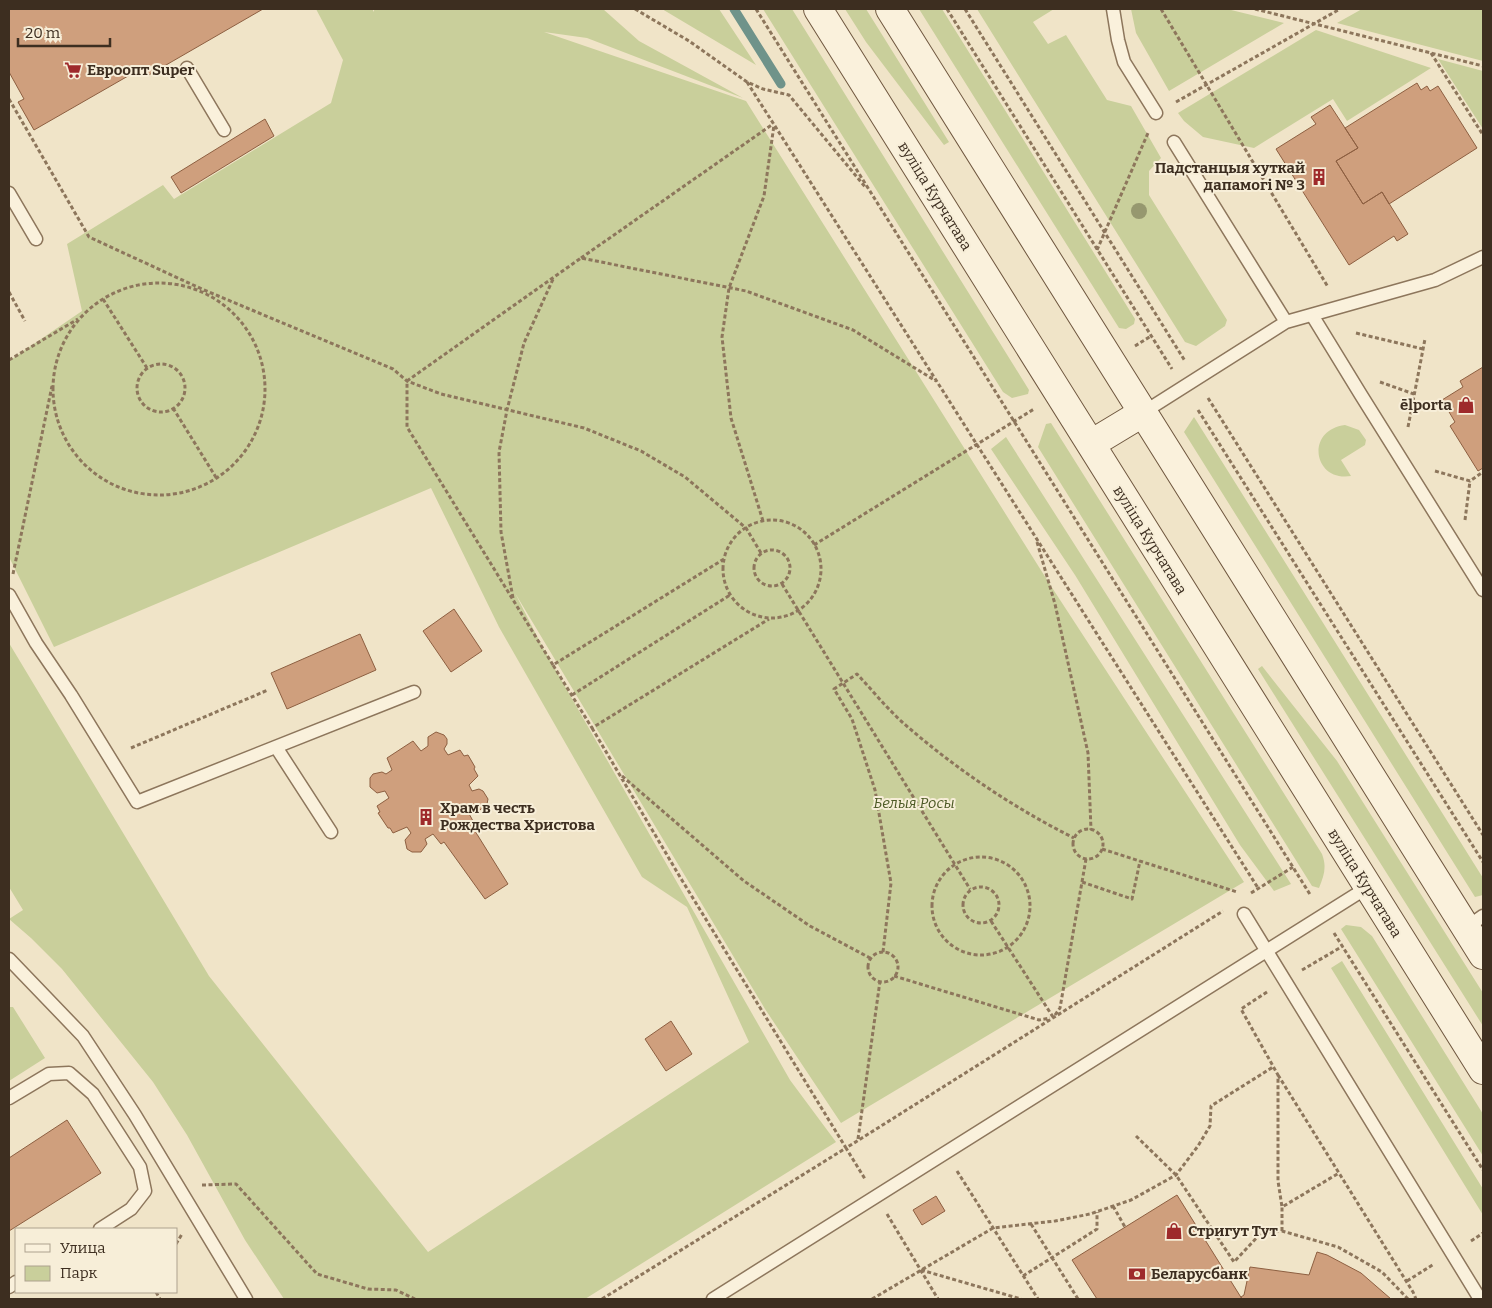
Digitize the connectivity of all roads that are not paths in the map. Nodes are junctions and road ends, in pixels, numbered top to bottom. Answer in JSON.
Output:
{"nodes":[{"id":1,"x":818,"y":9,"type":"edge"},
{"id":2,"x":890,"y":9,"type":"edge"},
{"id":3,"x":1113,"y":9,"type":"edge"},
{"id":4,"x":187,"y":68,"type":"dead end"},
{"id":5,"x":1156,"y":113,"type":"road end"},
{"id":6,"x":224,"y":130,"type":"dead end"},
{"id":7,"x":1174,"y":142,"type":"dead end"},
{"id":8,"x":9,"y":193,"type":"edge"},
{"id":9,"x":36,"y":239,"type":"dead end"},
{"id":10,"x":1483,"y":257,"type":"edge"},
{"id":11,"x":1312,"y":315,"type":"junction"},
{"id":12,"x":1286,"y":322,"type":"junction"},
{"id":13,"x":1144,"y":412,"type":"junction"},
{"id":14,"x":1091,"y":444,"type":"junction"},
{"id":15,"x":1483,"y":590,"type":"edge"},
{"id":16,"x":9,"y":595,"type":"edge"},
{"id":17,"x":414,"y":692,"type":"dead end"},
{"id":18,"x":276,"y":747,"type":"junction"},
{"id":19,"x":331,"y":832,"type":"dead end"},
{"id":20,"x":1368,"y":886,"type":"junction"},
{"id":21,"x":1244,"y":914,"type":"dead end"},
{"id":22,"x":1474,"y":922,"type":"edge"},
{"id":23,"x":1266,"y":950,"type":"junction"},
{"id":24,"x":1483,"y":955,"type":"edge"},
{"id":25,"x":9,"y":959,"type":"edge"},
{"id":26,"x":1483,"y":1070,"type":"edge"},
{"id":27,"x":9,"y":1098,"type":"edge"},
{"id":28,"x":102,"y":1228,"type":"edge"},
{"id":29,"x":246,"y":1299,"type":"edge"},
{"id":30,"x":713,"y":1299,"type":"edge"},
{"id":31,"x":1480,"y":1299,"type":"edge"}],
"edges":[{"from":1,"to":14,"type":"main road","name":"вуліца Курчатава"},
{"from":2,"to":13,"type":"main road"},
{"from":3,"to":5,"type":"lane"},
{"from":4,"to":6,"type":"lane"},
{"from":7,"to":12,"type":"lane"},
{"from":8,"to":9,"type":"lane"},
{"from":10,"to":11,"type":"lane"},
{"from":11,"to":12,"type":"lane"},
{"from":11,"to":15,"type":"lane"},
{"from":12,"to":13,"type":"lane"},
{"from":13,"to":14,"type":"main road"},
{"from":13,"to":22,"type":"main road"},
{"from":14,"to":20,"type":"main road","name":"вуліца Курчатава"},
{"from":16,"to":18,"type":"lane"},
{"from":17,"to":18,"type":"lane"},
{"from":18,"to":19,"type":"lane"},
{"from":20,"to":23,"type":"lane"},
{"from":20,"to":26,"type":"main road","name":"вуліца Курчатава"},
{"from":21,"to":23,"type":"lane"},
{"from":22,"to":24,"type":"main road"},
{"from":23,"to":30,"type":"lane"},
{"from":23,"to":31,"type":"lane"},
{"from":25,"to":29,"type":"lane"},
{"from":27,"to":28,"type":"lane"}]}
